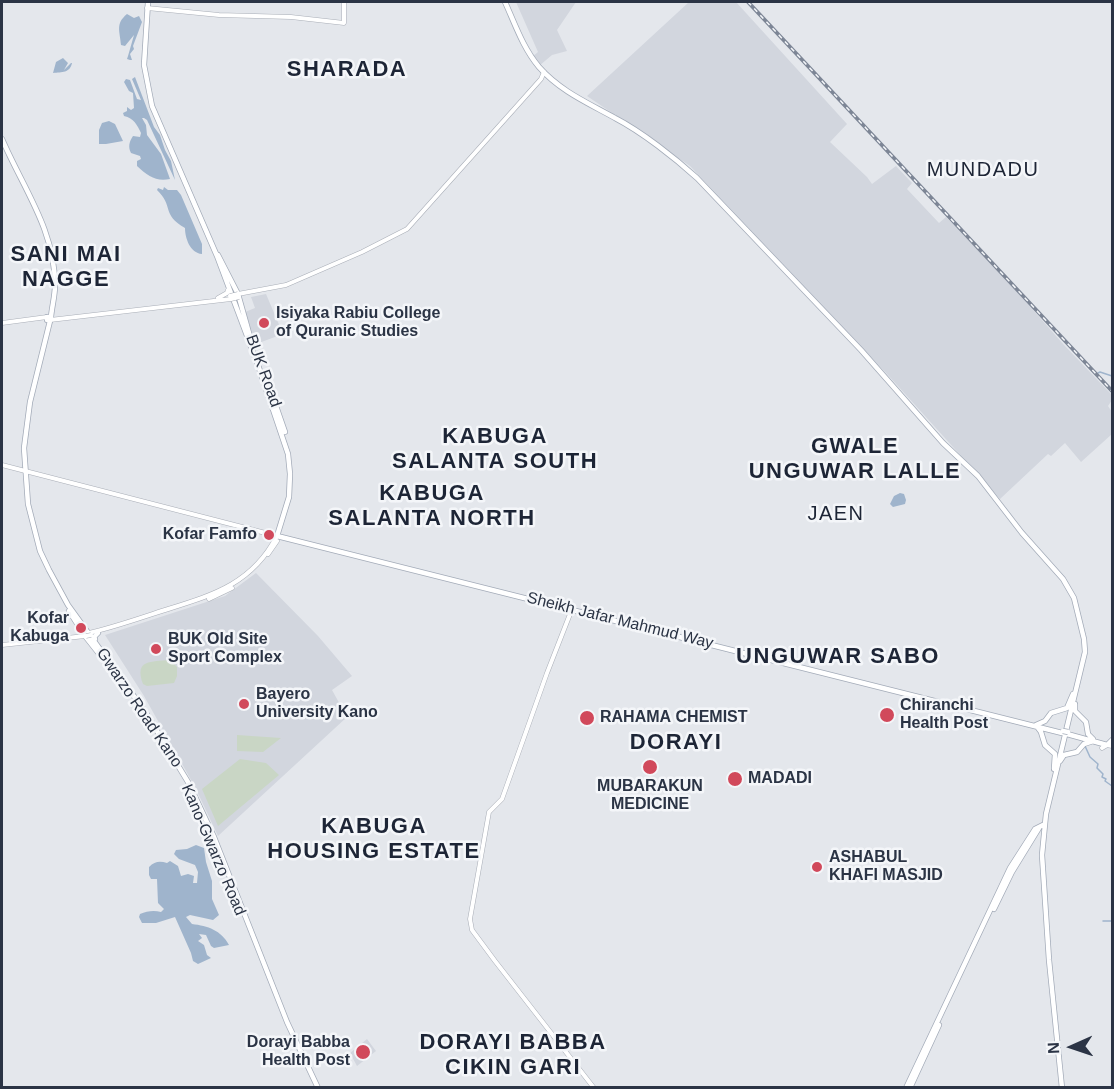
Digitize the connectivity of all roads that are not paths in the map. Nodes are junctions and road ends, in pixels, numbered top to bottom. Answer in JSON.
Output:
{"nodes":[{"id":1,"x":344,"y":2,"type":"edge"},
{"id":2,"x":504,"y":2,"type":"edge"},
{"id":3,"x":148,"y":6,"type":"edge"},
{"id":4,"x":545,"y":75,"type":"junction"},
{"id":5,"x":2,"y":139,"type":"edge"},
{"id":6,"x":2,"y":144,"type":"edge"},
{"id":7,"x":218,"y":256,"type":"junction"},
{"id":8,"x":238,"y":296,"type":"junction"},
{"id":9,"x":231,"y":297,"type":"junction"},
{"id":10,"x":219,"y":299,"type":"junction"},
{"id":11,"x":49,"y":319,"type":"junction"},
{"id":12,"x":2,"y":323,"type":"edge"},
{"id":13,"x":251,"y":342,"type":"junction"},
{"id":14,"x":2,"y":465,"type":"edge"},
{"id":15,"x":23,"y":471,"type":"junction"},
{"id":16,"x":279,"y":535,"type":"junction"},
{"id":17,"x":69,"y":607,"type":"junction"},
{"id":18,"x":572,"y":609,"type":"junction"},
{"id":19,"x":158,"y":613,"type":"junction"},
{"id":20,"x":98,"y":633,"type":"joint"},
{"id":21,"x":88,"y":635,"type":"junction"},
{"id":22,"x":2,"y":644,"type":"edge"},
{"id":23,"x":105,"y":659,"type":"junction"},
{"id":24,"x":1075,"y":692,"type":"junction"},
{"id":25,"x":1068,"y":719,"type":"junction"},
{"id":26,"x":1036,"y":725,"type":"junction"},
{"id":27,"x":1049,"y":729,"type":"junction"},
{"id":28,"x":1080,"y":736,"type":"junction"},
{"id":29,"x":1093,"y":740,"type":"junction"},
{"id":30,"x":1109,"y":743,"type":"edge"},
{"id":31,"x":1062,"y":744,"type":"junction"},
{"id":32,"x":1055,"y":771,"type":"junction"},
{"id":33,"x":1042,"y":825,"type":"junction"},
{"id":34,"x":315,"y":1085,"type":"edge"},
{"id":35,"x":594,"y":1088,"type":"edge"},
{"id":36,"x":908,"y":1088,"type":"edge"},
{"id":37,"x":1061,"y":1088,"type":"edge"}],
"edges":[{"from":1,"to":3,"type":"street"},
{"from":2,"to":4,"type":"main road"},
{"from":3,"to":7,"type":"main road","name":"BUK Road"},
{"from":4,"to":8,"type":"street"},
{"from":4,"to":24,"type":"main road"},
{"from":5,"to":11,"type":"main road","name":"Kano-Gwarzo Road"},
{"from":6,"to":11,"type":"main road","name":"Kano-Gwarzo Road"},
{"from":7,"to":8,"type":"main road"},
{"from":7,"to":9,"type":"main road"},
{"from":7,"to":13,"type":"main road","name":"BUK Road"},
{"from":8,"to":9,"type":"street","bridge":true},
{"from":8,"to":13,"type":"main road"},
{"from":9,"to":10,"type":"street"},
{"from":9,"to":10,"type":"street"},
{"from":9,"to":13,"type":"main road"},
{"from":10,"to":11,"type":"street"},
{"from":11,"to":12,"type":"street"},
{"from":11,"to":15,"type":"main road","name":"Kano-Gwarzo Road"},
{"from":13,"to":16,"type":"main road","name":"BUK Road"},
{"from":14,"to":15,"type":"street"},
{"from":15,"to":16,"type":"street"},
{"from":15,"to":17,"type":"main road"},
{"from":15,"to":17,"type":"main road","name":"Kano-Gwarzo Road"},
{"from":16,"to":18,"type":"main road","name":"Sheikh Jafar Mahmud Way"},
{"from":16,"to":19,"type":"street","name":"BUK Road"},
{"from":16,"to":26,"type":"main road","name":"Sheikh Jafar Mahmud Way"},
{"from":17,"to":21,"type":"main road"},
{"from":17,"to":23,"type":"main road","name":"Kano-Gwarzo Road"},
{"from":18,"to":26,"type":"main road","name":"Sheikh Jafar Mahmud Way"},
{"from":18,"to":35,"type":"street"},
{"from":19,"to":20,"type":"street","name":"BUK Road"},
{"from":19,"to":21,"type":"street","name":"BUK Road"},
{"from":20,"to":21,"type":"main road"},
{"from":21,"to":22,"type":"street","name":"BUK Road"},
{"from":21,"to":23,"type":"main road"},
{"from":21,"to":23,"type":"main road"},
{"from":23,"to":34,"type":"main road","name":"Kano-Gwarzo Road"},
{"from":24,"to":25,"type":"main road"},
{"from":24,"to":26,"type":"main road"},
{"from":24,"to":29,"type":"main road"},
{"from":25,"to":27,"type":"main road"},
{"from":25,"to":28,"type":"main road"},
{"from":25,"to":31,"type":"main road"},
{"from":26,"to":27,"type":"main road","name":"Sheikh Jafar Mahmud Way"},
{"from":26,"to":32,"type":"main road"},
{"from":27,"to":28,"type":"main road","name":"Sheikh Jafar Mahmud Way"},
{"from":27,"to":31,"type":"main road"},
{"from":28,"to":29,"type":"main road","name":"Sheikh Jafar Mahmud Way"},
{"from":28,"to":31,"type":"main road"},
{"from":29,"to":30,"type":"main road","name":"Sheikh Jafar Mahmud Way"},
{"from":29,"to":32,"type":"main road"},
{"from":31,"to":32,"type":"main road"},
{"from":32,"to":33,"type":"main road"},
{"from":33,"to":36,"type":"main road"},
{"from":33,"to":37,"type":"main road"}]}
